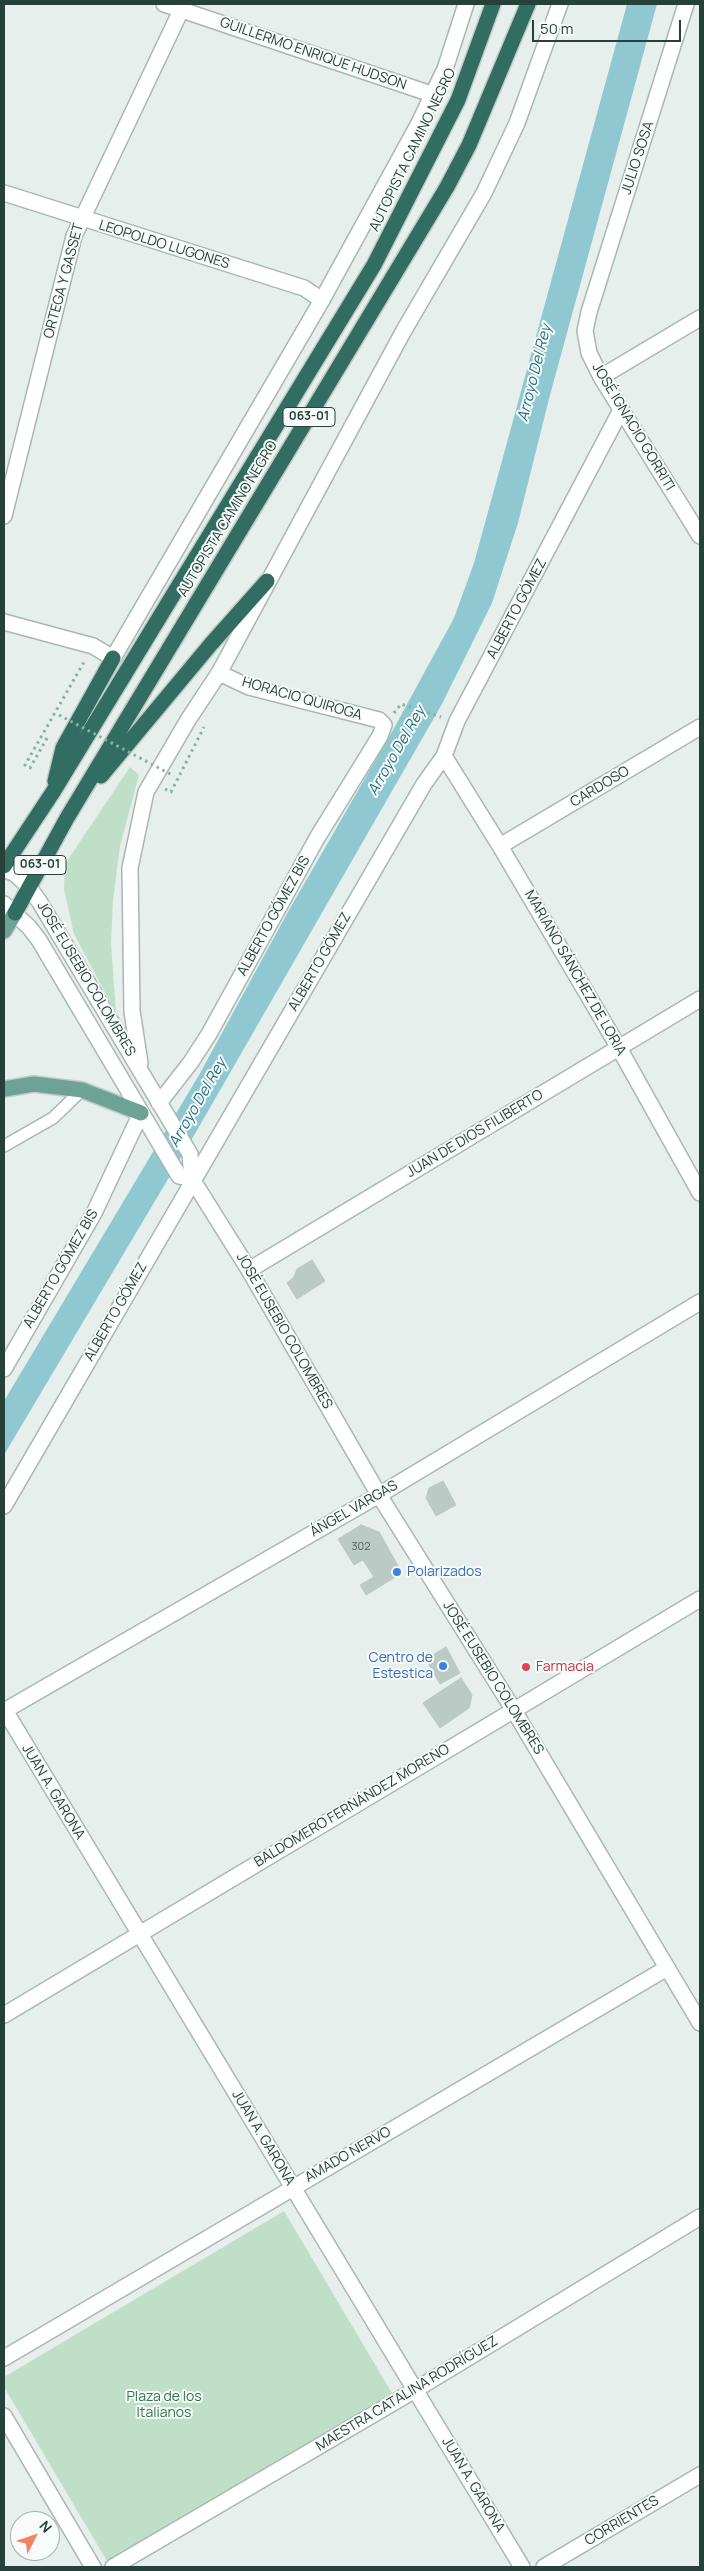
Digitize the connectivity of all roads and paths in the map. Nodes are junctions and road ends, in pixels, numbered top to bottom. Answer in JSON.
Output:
{"nodes":[{"id":1,"x":164,"y":4,"type":"edge"},
{"id":2,"x":466,"y":4,"type":"edge"},
{"id":3,"x":493,"y":4,"type":"edge"},
{"id":4,"x":528,"y":4,"type":"edge"},
{"id":5,"x":560,"y":4,"type":"edge"},
{"id":6,"x":686,"y":4,"type":"edge"},
{"id":7,"x":183,"y":7,"type":"edge"},
{"id":8,"x":434,"y":95,"type":"junction"},
{"id":9,"x":4,"y":193,"type":"edge"},
{"id":10,"x":81,"y":219,"type":"junction"},
{"id":11,"x":322,"y":300,"type":"junction"},
{"id":12,"x":589,"y":312,"type":"joint"},
{"id":13,"x":700,"y":318,"type":"edge"},
{"id":14,"x":601,"y":378,"type":"junction"},
{"id":15,"x":621,"y":410,"type":"junction"},
{"id":16,"x":4,"y":516,"type":"edge"},
{"id":17,"x":700,"y":536,"type":"edge"},
{"id":18,"x":267,"y":582,"type":"junction"},
{"id":19,"x":4,"y":622,"type":"edge"},
{"id":20,"x":93,"y":646,"type":"junction"},
{"id":21,"x":113,"y":658,"type":"junction"},
{"id":22,"x":219,"y":673,"type":"junction"},
{"id":23,"x":401,"y":704,"type":"dead end"},
{"id":24,"x":440,"y":716,"type":"dead end"},
{"id":25,"x":384,"y":725,"type":"joint"},
{"id":26,"x":700,"y":727,"type":"edge"},
{"id":27,"x":444,"y":756,"type":"junction"},
{"id":28,"x":174,"y":776,"type":"dead end"},
{"id":29,"x":53,"y":792,"type":"junction"},
{"id":30,"x":67,"y":818,"type":"junction"},
{"id":31,"x":500,"y":846,"type":"junction"},
{"id":32,"x":4,"y":868,"type":"edge"},
{"id":33,"x":28,"y":886,"type":"junction"},
{"id":34,"x":10,"y":908,"type":"edge"},
{"id":35,"x":4,"y":931,"type":"edge"},
{"id":36,"x":700,"y":998,"type":"edge"},
{"id":37,"x":619,"y":1048,"type":"junction"},
{"id":38,"x":142,"y":1072,"type":"junction"},
{"id":39,"x":4,"y":1089,"type":"edge"},
{"id":40,"x":82,"y":1090,"type":"junction"},
{"id":41,"x":159,"y":1103,"type":"junction"},
{"id":42,"x":140,"y":1113,"type":"junction"},
{"id":43,"x":4,"y":1146,"type":"edge"},
{"id":44,"x":186,"y":1178,"type":"junction"},
{"id":45,"x":700,"y":1193,"type":"edge"},
{"id":46,"x":250,"y":1270,"type":"junction"},
{"id":47,"x":700,"y":1302,"type":"edge"},
{"id":48,"x":4,"y":1369,"type":"edge"},
{"id":49,"x":380,"y":1495,"type":"junction"},
{"id":50,"x":4,"y":1506,"type":"edge"},
{"id":51,"x":700,"y":1599,"type":"edge"},
{"id":52,"x":512,"y":1709,"type":"junction"},
{"id":53,"x":4,"y":1710,"type":"edge"},
{"id":54,"x":140,"y":1935,"type":"junction"},
{"id":55,"x":667,"y":1968,"type":"junction"},
{"id":56,"x":698,"y":2014,"type":"edge"},
{"id":57,"x":4,"y":2015,"type":"edge"},
{"id":58,"x":293,"y":2188,"type":"junction"},
{"id":59,"x":700,"y":2217,"type":"edge"},
{"id":60,"x":4,"y":2358,"type":"edge"},
{"id":61,"x":415,"y":2390,"type":"junction"},
{"id":62,"x":4,"y":2416,"type":"edge"},
{"id":63,"x":700,"y":2475,"type":"edge"},
{"id":64,"x":93,"y":2567,"type":"edge"},
{"id":65,"x":113,"y":2567,"type":"edge"},
{"id":66,"x":522,"y":2567,"type":"edge"},
{"id":67,"x":544,"y":2567,"type":"edge"}],
"edges":[{"from":1,"to":7,"type":"street","name":"GUILLERMO ENRIQUE HUDSON"},
{"from":2,"to":8,"type":"street"},
{"from":3,"to":29,"type":"highway","name":"AUTOPISTA CAMINO NEGRO","number":"063-01"},
{"from":4,"to":30,"type":"highway","name":"AUTOPISTA CAMINO NEGRO","number":"063-01"},
{"from":5,"to":18,"type":"street"},
{"from":6,"to":12,"type":"street","name":"JULIO SOSA"},
{"from":7,"to":8,"type":"street","name":"GUILLERMO ENRIQUE HUDSON"},
{"from":7,"to":10,"type":"street","name":"ORTEGA Y GASSET"},
{"from":8,"to":11,"type":"street"},
{"from":9,"to":10,"type":"street","name":"LEOPOLDO LUGONES"},
{"from":10,"to":11,"type":"street","name":"LEOPOLDO LUGONES"},
{"from":10,"to":16,"type":"street","name":"ORTEGA Y GASSET"},
{"from":11,"to":21,"type":"street"},
{"from":12,"to":14,"type":"street","name":"JOSÉ IGNACIO GORRITI"},
{"from":13,"to":14,"type":"street"},
{"from":14,"to":15,"type":"street","name":"JOSÉ IGNACIO GORRITI"},
{"from":15,"to":17,"type":"street","name":"JOSÉ IGNACIO GORRITI"},
{"from":15,"to":27,"type":"street","name":"ALBERTO GÓMEZ"},
{"from":18,"to":22,"type":"street"},
{"from":18,"to":30,"type":"highway"},
{"from":19,"to":20,"type":"street"},
{"from":20,"to":21,"type":"street"},
{"from":20,"to":28,"type":"path","bridge":true},
{"from":21,"to":29,"type":"highway"},
{"from":22,"to":25,"type":"street","name":"HORACIO QUIROGA"},
{"from":22,"to":38,"type":"street"},
{"from":23,"to":24,"type":"path"},
{"from":25,"to":41,"type":"street","name":"ALBERTO GÓMEZ BIS"},
{"from":26,"to":31,"type":"street","name":"CARDOSO"},
{"from":27,"to":31,"type":"street","name":"MARIANO SÁNCHEZ DE LORIA"},
{"from":27,"to":44,"type":"street","name":"ALBERTO GÓMEZ"},
{"from":29,"to":32,"type":"highway","name":"AUTOPISTA CAMINO NEGRO","number":"063-01"},
{"from":30,"to":33,"type":"highway","name":"AUTOPISTA CAMINO NEGRO","number":"063-01"},
{"from":31,"to":37,"type":"street","name":"MARIANO SÁNCHEZ DE LORIA"},
{"from":32,"to":33,"type":"street","name":"JOSÉ EUSEBIO COLOMBRES"},
{"from":33,"to":34,"type":"highway","name":"AUTOPISTA CAMINO NEGRO","number":"063-01"},
{"from":33,"to":38,"type":"street","name":"JOSÉ EUSEBIO COLOMBRES"},
{"from":34,"to":35,"type":"main road","number":"063-01"},
{"from":34,"to":42,"type":"street","name":"JOSÉ EUSEBIO COLOMBRES"},
{"from":36,"to":37,"type":"street","name":"JUAN DE DIOS FILIBERTO"},
{"from":37,"to":45,"type":"street","name":"MARIANO SÁNCHEZ DE LORIA"},
{"from":37,"to":46,"type":"street","name":"JUAN DE DIOS FILIBERTO"},
{"from":38,"to":41,"type":"street","name":"JOSÉ EUSEBIO COLOMBRES"},
{"from":39,"to":40,"type":"main road"},
{"from":40,"to":42,"type":"main road"},
{"from":40,"to":43,"type":"lane"},
{"from":41,"to":44,"type":"street","name":"JOSÉ EUSEBIO COLOMBRES"},
{"from":42,"to":44,"type":"street","name":"JOSÉ EUSEBIO COLOMBRES"},
{"from":42,"to":48,"type":"street","name":"ALBERTO GÓMEZ BIS"},
{"from":44,"to":46,"type":"street","name":"JOSÉ EUSEBIO COLOMBRES"},
{"from":44,"to":50,"type":"street","name":"ALBERTO GÓMEZ"},
{"from":46,"to":49,"type":"street","name":"JOSÉ EUSEBIO COLOMBRES"},
{"from":47,"to":49,"type":"street","name":"ÁNGEL VARGAS"},
{"from":49,"to":52,"type":"street","name":"JOSÉ EUSEBIO COLOMBRES"},
{"from":49,"to":53,"type":"street","name":"ÁNGEL VARGAS"},
{"from":51,"to":52,"type":"street","name":"BALDOMERO FERNÁNDEZ MORENO"},
{"from":52,"to":54,"type":"street","name":"BALDOMERO FERNÁNDEZ MORENO"},
{"from":52,"to":55,"type":"street","name":"JOSÉ EUSEBIO COLOMBRES"},
{"from":53,"to":54,"type":"street","name":"JUAN A. GARONA"},
{"from":54,"to":57,"type":"street","name":"BALDOMERO FERNÁNDEZ MORENO"},
{"from":54,"to":58,"type":"street","name":"JUAN A. GARONA"},
{"from":55,"to":56,"type":"street","name":"JOSÉ EUSEBIO COLOMBRES"},
{"from":55,"to":58,"type":"street","name":"AMADO NERVO"},
{"from":58,"to":60,"type":"street","name":"AMADO NERVO"},
{"from":58,"to":61,"type":"street","name":"JUAN A. GARONA"},
{"from":59,"to":61,"type":"street","name":"MAESTRA CATALINA RODRÍGUEZ"},
{"from":61,"to":65,"type":"street","name":"MAESTRA CATALINA RODRÍGUEZ"},
{"from":61,"to":66,"type":"street","name":"JUAN A. GARONA"},
{"from":62,"to":64,"type":"street"},
{"from":63,"to":67,"type":"street","name":"CORRIENTES"}]}
